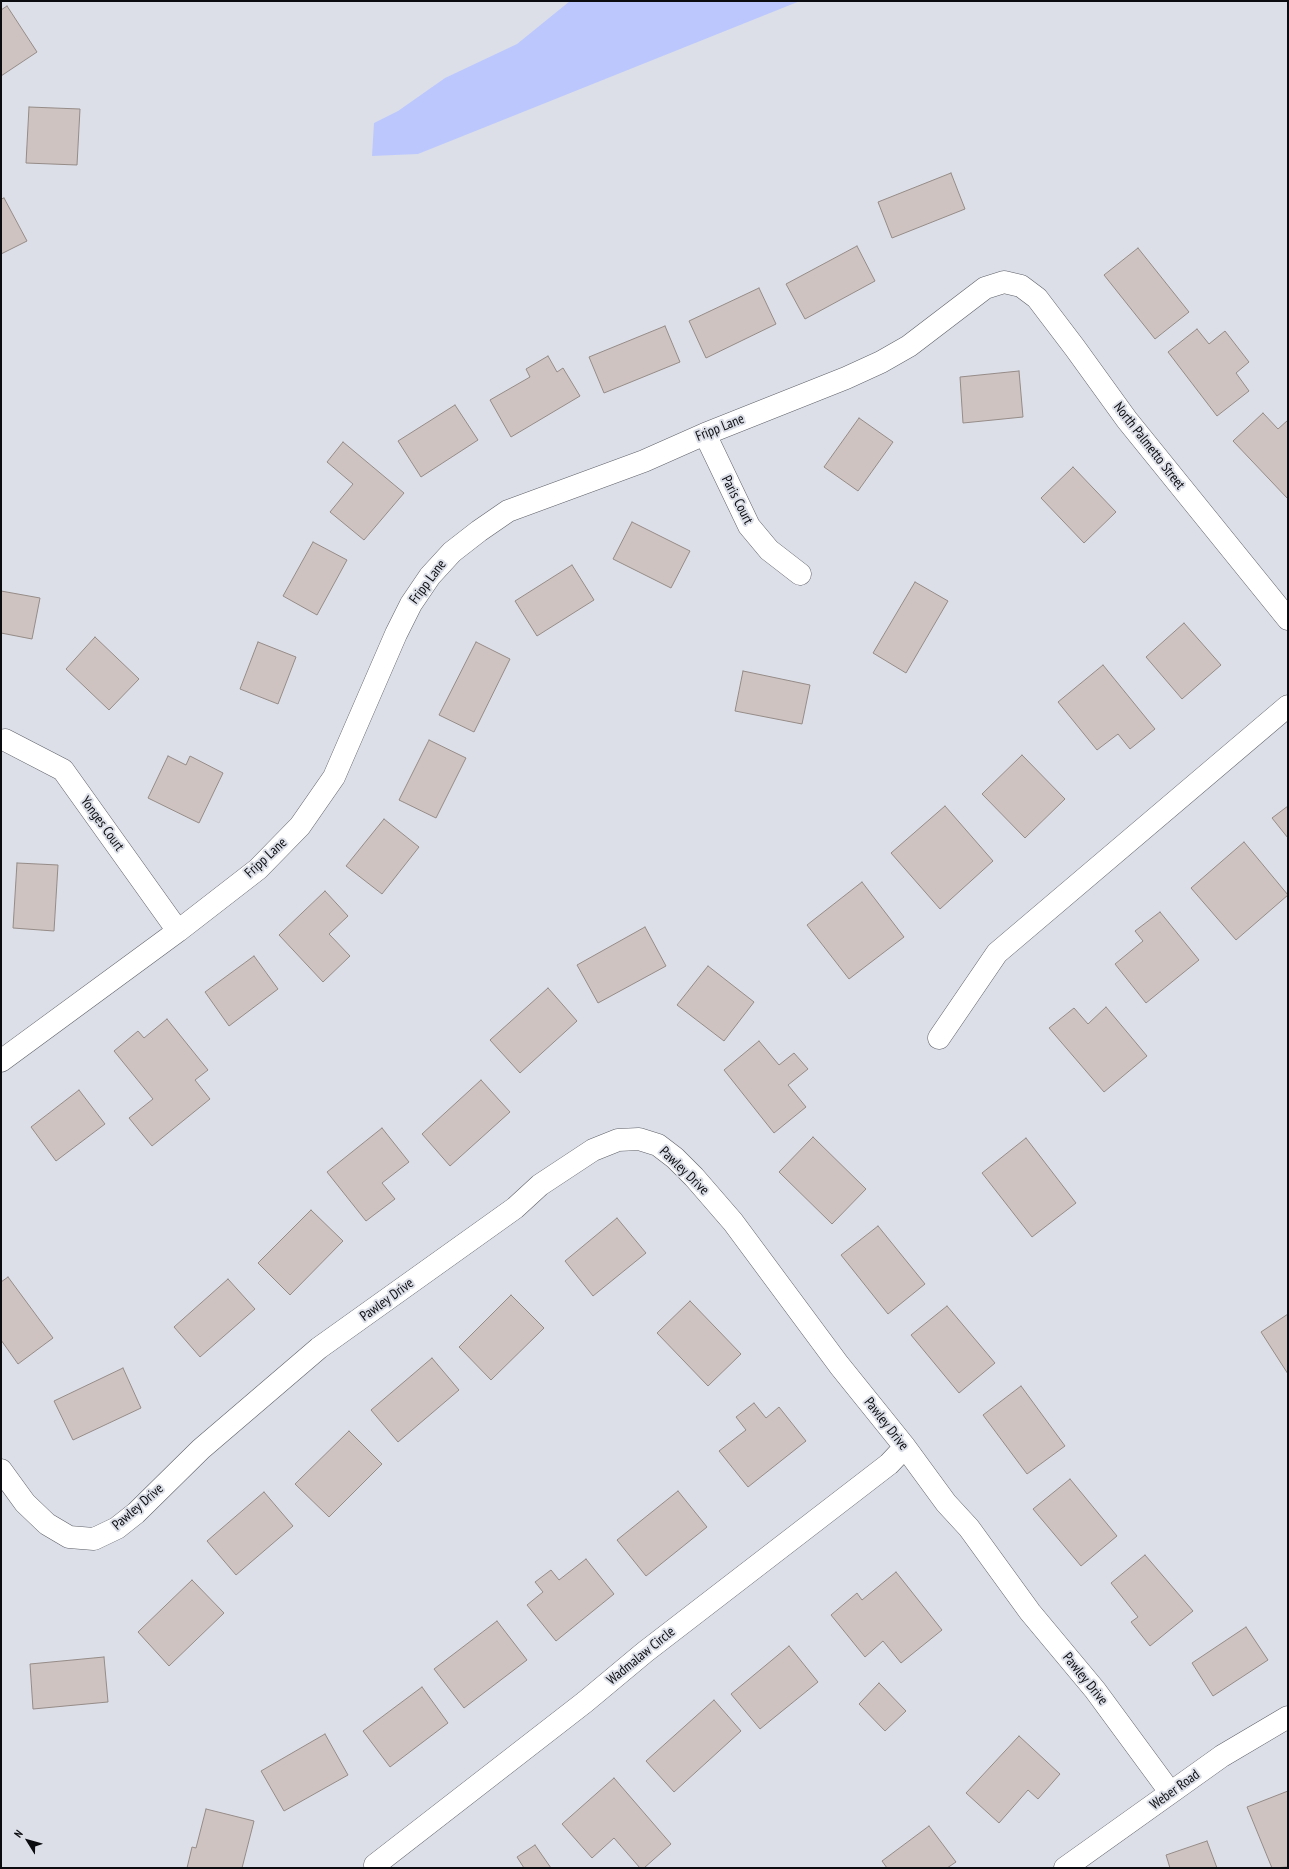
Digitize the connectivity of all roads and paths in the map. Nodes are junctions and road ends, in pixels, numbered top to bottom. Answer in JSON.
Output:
{"nodes":[{"id":1,"x":1004,"y":282,"type":"joint"},
{"id":2,"x":705,"y":434,"type":"junction"},
{"id":3,"x":800,"y":574,"type":"dead end"},
{"id":4,"x":1288,"y":619,"type":"edge"},
{"id":5,"x":1288,"y":706,"type":"edge"},
{"id":6,"x":5,"y":740,"type":"dead end"},
{"id":7,"x":178,"y":931,"type":"junction"},
{"id":8,"x":939,"y":1038,"type":"dead end"},
{"id":9,"x":1,"y":1061,"type":"edge"},
{"id":10,"x":905,"y":1447,"type":"junction"},
{"id":11,"x":1,"y":1470,"type":"edge"},
{"id":12,"x":1288,"y":1717,"type":"edge"},
{"id":13,"x":1170,"y":1792,"type":"junction"},
{"id":14,"x":1092,"y":1859,"type":"edge"},
{"id":15,"x":376,"y":1865,"type":"dead end"},
{"id":16,"x":1065,"y":1868,"type":"edge"}],
"edges":[{"from":1,"to":2,"type":"street","name":"Fripp Lane"},
{"from":1,"to":4,"type":"street","name":"North Palmetto Street"},
{"from":2,"to":3,"type":"street","name":"Paris Court"},
{"from":2,"to":7,"type":"street","name":"Fripp Lane"},
{"from":5,"to":8,"type":"street"},
{"from":6,"to":7,"type":"street","name":"Yonges Court"},
{"from":7,"to":9,"type":"street","name":"Fripp Lane"},
{"from":10,"to":11,"type":"street","name":"Pawley Drive"},
{"from":10,"to":13,"type":"street","name":"Pawley Drive"},
{"from":10,"to":15,"type":"street","name":"Wadmalaw Circle"},
{"from":12,"to":13,"type":"street","name":"Weber Road"},
{"from":13,"to":14,"type":"street","name":"Weber Road"},
{"from":14,"to":16,"type":"street","name":"Weber Road"}]}
